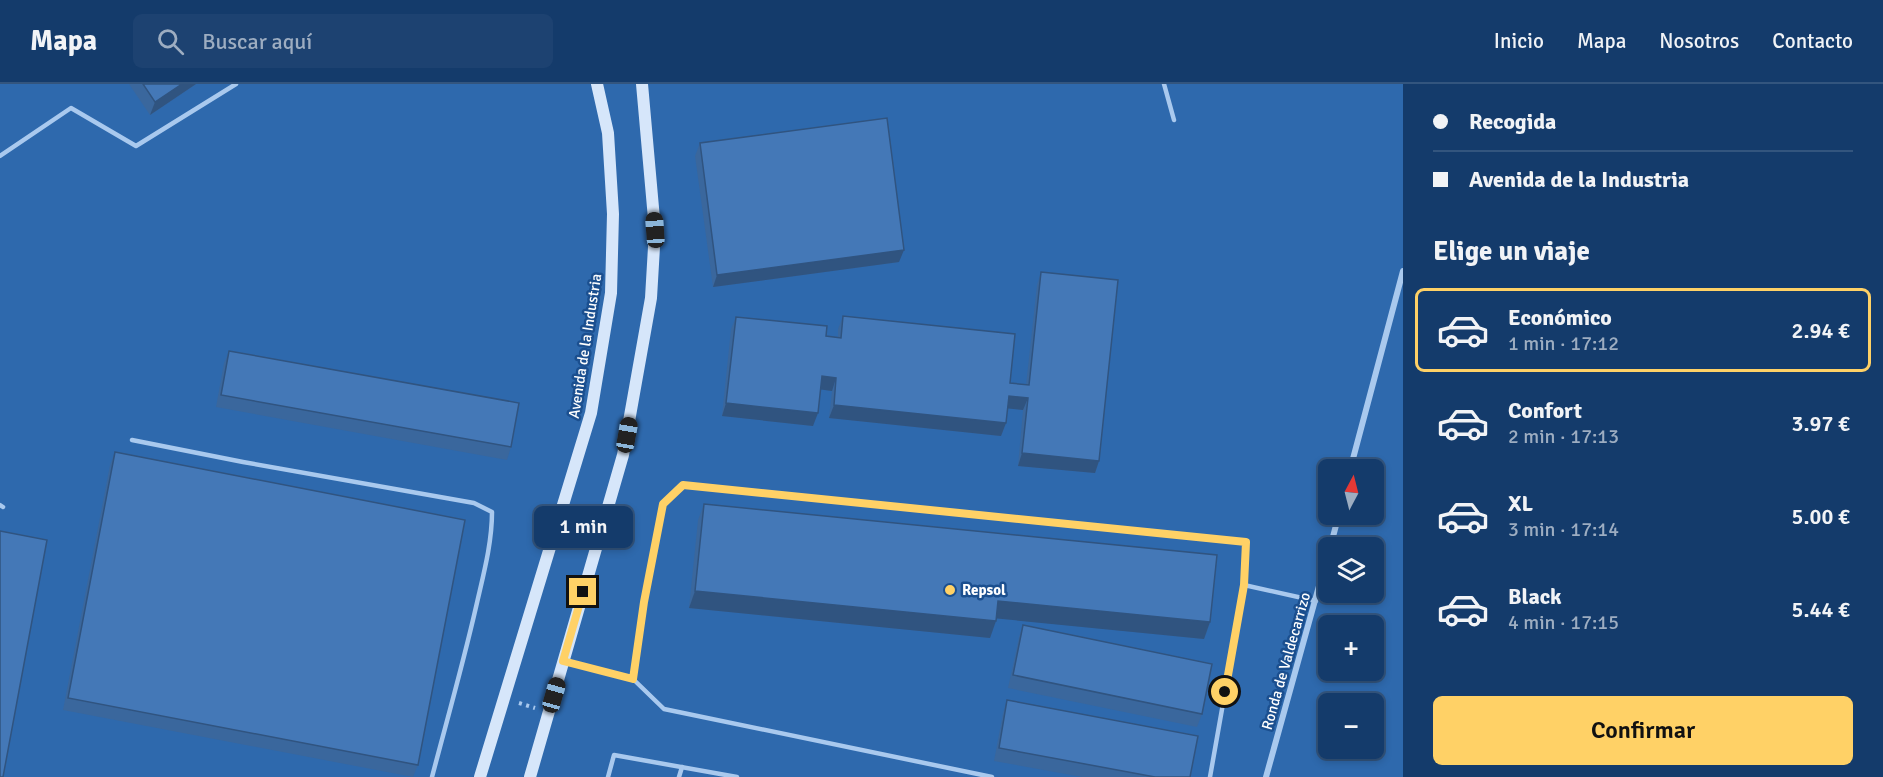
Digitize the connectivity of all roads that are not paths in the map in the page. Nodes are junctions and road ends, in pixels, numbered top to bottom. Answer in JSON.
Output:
{"nodes":[{"id":1,"x":236,"y":84,"type":"edge"},
{"id":2,"x":597,"y":84,"type":"edge"},
{"id":3,"x":642,"y":84,"type":"edge"},
{"id":4,"x":1164,"y":84,"type":"edge"},
{"id":5,"x":1174,"y":120,"type":"dead end"},
{"id":6,"x":0,"y":156,"type":"edge"},
{"id":7,"x":1403,"y":271,"type":"edge"},
{"id":8,"x":132,"y":440,"type":"dead end"},
{"id":9,"x":1353,"y":459,"type":"edge"},
{"id":10,"x":1244,"y":585,"type":"junction"},
{"id":11,"x":1318,"y":593,"type":"edge"},
{"id":12,"x":1316,"y":601,"type":"junction"},
{"id":13,"x":563,"y":661,"type":"junction"},
{"id":14,"x":633,"y":679,"type":"junction"},
{"id":15,"x":682,"y":767,"type":"junction"},
{"id":16,"x":432,"y":777,"type":"edge"},
{"id":17,"x":480,"y":777,"type":"edge"},
{"id":18,"x":530,"y":777,"type":"edge"},
{"id":19,"x":608,"y":777,"type":"edge"},
{"id":20,"x":679,"y":777,"type":"edge"},
{"id":21,"x":737,"y":777,"type":"edge"},
{"id":22,"x":992,"y":777,"type":"edge"},
{"id":23,"x":1210,"y":777,"type":"edge"},
{"id":24,"x":1266,"y":777,"type":"edge"}],
"edges":[{"from":1,"to":6,"type":"lane"},
{"from":2,"to":17,"type":"street","name":"Avenida de la Industria"},
{"from":3,"to":13,"type":"street"},
{"from":4,"to":5,"type":"lane"},
{"from":7,"to":9,"type":"street"},
{"from":8,"to":16,"type":"lane"},
{"from":10,"to":12,"type":"lane"},
{"from":10,"to":14,"type":"lane"},
{"from":10,"to":23,"type":"lane"},
{"from":11,"to":12,"type":"street","name":"Ronda de Valdecarrizo"},
{"from":12,"to":24,"type":"street","name":"Ronda de Valdecarrizo"},
{"from":13,"to":14,"type":"lane"},
{"from":13,"to":18,"type":"street"},
{"from":14,"to":22,"type":"lane"},
{"from":15,"to":19,"type":"lane"},
{"from":15,"to":20,"type":"lane"},
{"from":15,"to":21,"type":"lane"}]}
